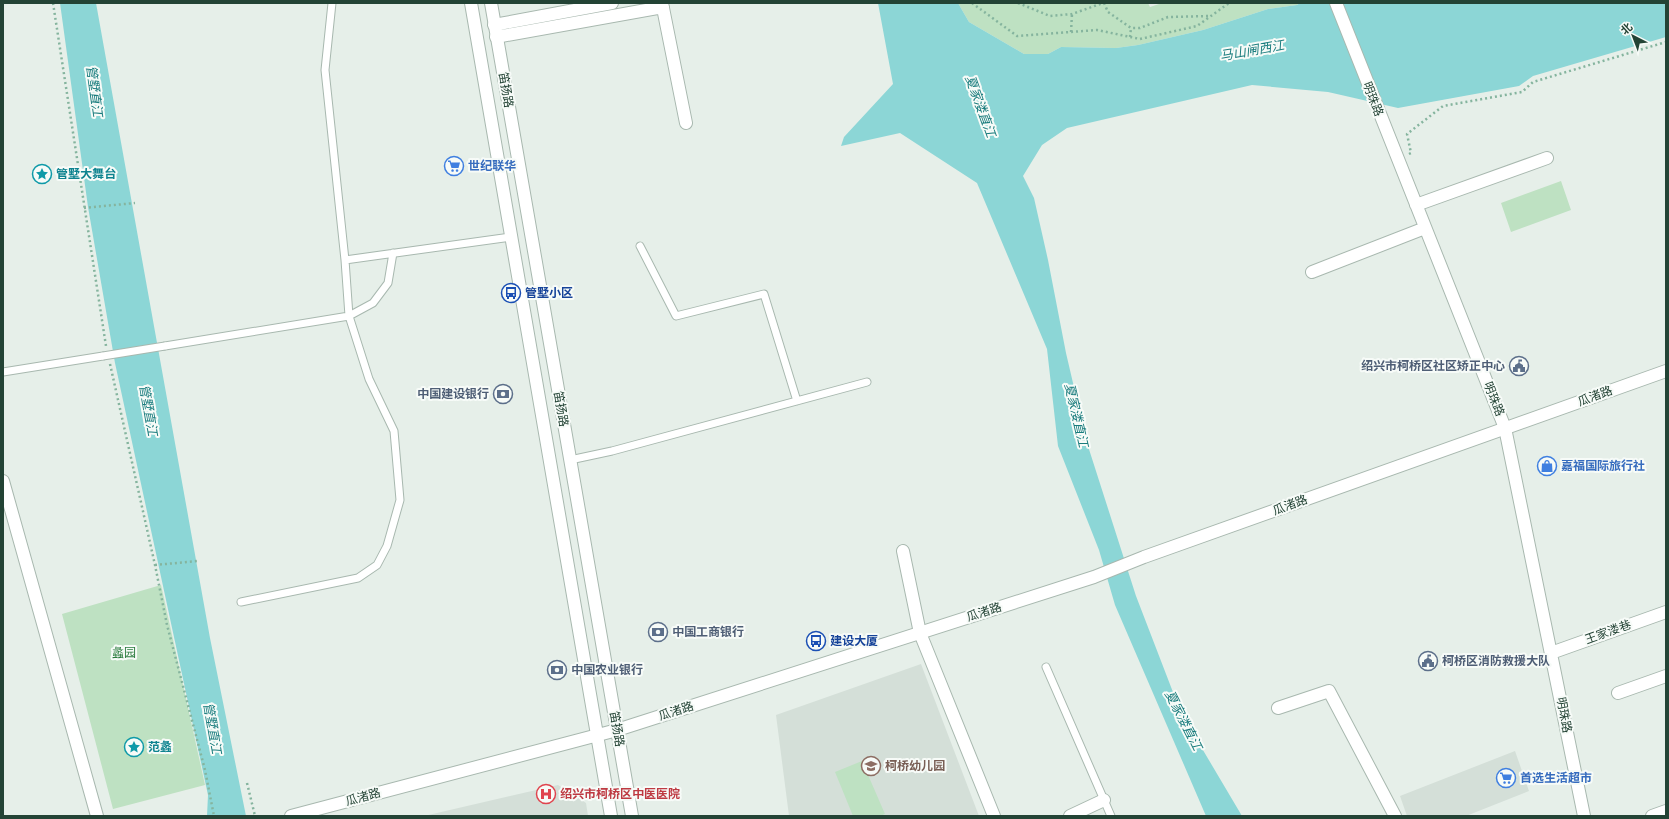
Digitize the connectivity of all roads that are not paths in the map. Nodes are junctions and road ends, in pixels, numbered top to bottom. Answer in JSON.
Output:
{"nodes":[{"id":1,"x":332,"y":3,"type":"edge"},
{"id":2,"x":470,"y":3,"type":"edge"},
{"id":3,"x":491,"y":3,"type":"edge"},
{"id":4,"x":612,"y":3,"type":"edge"},
{"id":5,"x":1336,"y":3,"type":"edge"},
{"id":6,"x":662,"y":5,"type":"edge"},
{"id":7,"x":495,"y":31,"type":"junction"},
{"id":8,"x":686,"y":123,"type":"dead end"},
{"id":9,"x":1547,"y":158,"type":"dead end"},
{"id":10,"x":1416,"y":205,"type":"junction"},
{"id":11,"x":1425,"y":228,"type":"junction"},
{"id":12,"x":511,"y":237,"type":"junction"},
{"id":13,"x":640,"y":246,"type":"dead end"},
{"id":14,"x":393,"y":253,"type":"junction"},
{"id":15,"x":345,"y":260,"type":"junction"},
{"id":16,"x":1312,"y":272,"type":"dead end"},
{"id":17,"x":349,"y":316,"type":"junction"},
{"id":18,"x":1666,"y":371,"type":"edge"},
{"id":19,"x":3,"y":372,"type":"edge"},
{"id":20,"x":867,"y":382,"type":"dead end"},
{"id":21,"x":797,"y":401,"type":"junction"},
{"id":22,"x":1505,"y":428,"type":"junction"},
{"id":23,"x":570,"y":460,"type":"junction"},
{"id":24,"x":3,"y":481,"type":"edge"},
{"id":25,"x":903,"y":551,"type":"dead end"},
{"id":26,"x":241,"y":602,"type":"dead end"},
{"id":27,"x":1666,"y":612,"type":"edge"},
{"id":28,"x":920,"y":633,"type":"junction"},
{"id":29,"x":1551,"y":653,"type":"junction"},
{"id":30,"x":1046,"y":667,"type":"dead end"},
{"id":31,"x":1666,"y":676,"type":"edge"},
{"id":32,"x":1618,"y":693,"type":"dead end"},
{"id":33,"x":1278,"y":708,"type":"dead end"},
{"id":34,"x":617,"y":730,"type":"junction"},
{"id":35,"x":597,"y":735,"type":"junction"},
{"id":36,"x":1104,"y":800,"type":"junction"},
{"id":37,"x":1666,"y":811,"type":"edge"},
{"id":38,"x":97,"y":816,"type":"edge"},
{"id":39,"x":291,"y":816,"type":"edge"},
{"id":40,"x":611,"y":816,"type":"edge"},
{"id":41,"x":632,"y":816,"type":"edge"},
{"id":42,"x":994,"y":816,"type":"edge"},
{"id":43,"x":1070,"y":816,"type":"edge"},
{"id":44,"x":1111,"y":816,"type":"edge"},
{"id":45,"x":1395,"y":816,"type":"edge"},
{"id":46,"x":1584,"y":816,"type":"edge"},
{"id":47,"x":1652,"y":816,"type":"edge"}],
"edges":[{"from":1,"to":15,"type":"lane"},
{"from":2,"to":12,"type":"street","name":"笛扬路"},
{"from":3,"to":7,"type":"street","name":"笛扬路"},
{"from":4,"to":7,"type":"street"},
{"from":5,"to":10,"type":"street","name":"明珠路"},
{"from":6,"to":7,"type":"street"},
{"from":6,"to":8,"type":"street"},
{"from":7,"to":23,"type":"street","name":"笛扬路"},
{"from":9,"to":10,"type":"street"},
{"from":10,"to":11,"type":"street","name":"明珠路"},
{"from":11,"to":16,"type":"street"},
{"from":11,"to":22,"type":"street","name":"明珠路"},
{"from":12,"to":14,"type":"lane"},
{"from":12,"to":35,"type":"street","name":"笛扬路"},
{"from":13,"to":21,"type":"lane"},
{"from":14,"to":15,"type":"lane"},
{"from":14,"to":17,"type":"lane"},
{"from":15,"to":17,"type":"lane"},
{"from":17,"to":19,"type":"lane","bridge":true},
{"from":17,"to":26,"type":"lane"},
{"from":18,"to":22,"type":"street","name":"瓜渚路"},
{"from":20,"to":21,"type":"lane"},
{"from":21,"to":23,"type":"lane"},
{"from":22,"to":28,"type":"street","name":"瓜渚路"},
{"from":22,"to":29,"type":"street","name":"明珠路"},
{"from":23,"to":34,"type":"street","name":"笛扬路"},
{"from":24,"to":38,"type":"street"},
{"from":25,"to":28,"type":"street"},
{"from":27,"to":29,"type":"street","name":"王家溇巷"},
{"from":28,"to":34,"type":"street","name":"瓜渚路"},
{"from":28,"to":42,"type":"street"},
{"from":29,"to":46,"type":"street","name":"明珠路"},
{"from":30,"to":36,"type":"lane"},
{"from":31,"to":32,"type":"street"},
{"from":33,"to":45,"type":"street"},
{"from":34,"to":35,"type":"street","name":"瓜渚路"},
{"from":34,"to":41,"type":"street","name":"笛扬路"},
{"from":35,"to":39,"type":"street","name":"瓜渚路"},
{"from":35,"to":40,"type":"street","name":"笛扬路"},
{"from":36,"to":43,"type":"street"},
{"from":36,"to":44,"type":"lane"},
{"from":37,"to":47,"type":"street"}]}
